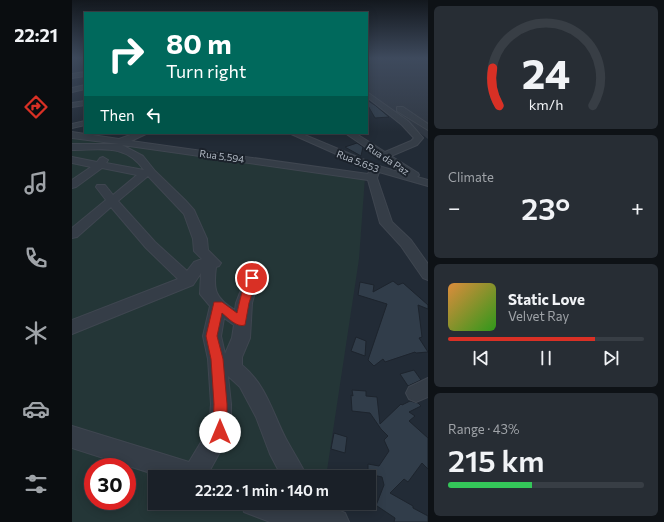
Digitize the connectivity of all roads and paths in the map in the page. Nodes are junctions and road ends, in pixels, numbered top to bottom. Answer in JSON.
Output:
{"nodes":[{"id":1,"x":84,"y":87,"type":"edge"},
{"id":2,"x":368,"y":87,"type":"edge"},
{"id":3,"x":72,"y":90,"type":"edge"},
{"id":4,"x":368,"y":95,"type":"edge"},
{"id":5,"x":84,"y":102,"type":"edge"},
{"id":6,"x":72,"y":105,"type":"edge"},
{"id":7,"x":84,"y":123,"type":"edge"},
{"id":8,"x":72,"y":126,"type":"edge"},
{"id":9,"x":428,"y":128,"type":"edge"},
{"id":10,"x":142,"y":134,"type":"edge"},
{"id":11,"x":295,"y":134,"type":"edge"},
{"id":12,"x":351,"y":134,"type":"edge"},
{"id":13,"x":72,"y":135,"type":"edge"},
{"id":14,"x":122,"y":143,"type":"junction"},
{"id":15,"x":72,"y":147,"type":"edge"},
{"id":16,"x":163,"y":148,"type":"junction"},
{"id":17,"x":384,"y":156,"type":"junction"},
{"id":18,"x":72,"y":160,"type":"edge"},
{"id":19,"x":100,"y":165,"type":"junction"},
{"id":20,"x":146,"y":169,"type":"junction"},
{"id":21,"x":374,"y":173,"type":"junction"},
{"id":22,"x":427,"y":184,"type":"edge"},
{"id":23,"x":72,"y":185,"type":"edge"},
{"id":24,"x":101,"y":187,"type":"dead end"},
{"id":25,"x":112,"y":201,"type":"junction"},
{"id":26,"x":72,"y":234,"type":"edge"},
{"id":27,"x":212,"y":262,"type":"junction"},
{"id":28,"x":428,"y":275,"type":"edge"},
{"id":29,"x":252,"y":278,"type":"dead end"},
{"id":30,"x":188,"y":281,"type":"junction"},
{"id":31,"x":218,"y":305,"type":"junction"},
{"id":32,"x":242,"y":322,"type":"junction"},
{"id":33,"x":72,"y":327,"type":"edge"},
{"id":34,"x":72,"y":436,"type":"edge"},
{"id":35,"x":176,"y":470,"type":"edge"},
{"id":36,"x":199,"y":470,"type":"edge"},
{"id":37,"x":291,"y":470,"type":"edge"},
{"id":38,"x":285,"y":510,"type":"edge"},
{"id":39,"x":317,"y":517,"type":"edge"}],
"edges":[{"from":1,"to":3,"type":"street"},
{"from":2,"to":9,"type":"street"},
{"from":4,"to":17,"type":"street"},
{"from":5,"to":6,"type":"street"},
{"from":7,"to":8,"type":"street"},
{"from":10,"to":14,"type":"street"},
{"from":11,"to":21,"type":"street","name":"Rua 5.653"},
{"from":12,"to":17,"type":"street","name":"Rua da Paz"},
{"from":13,"to":14,"type":"street","name":"Rua 5.594"},
{"from":14,"to":15,"type":"street"},
{"from":14,"to":16,"type":"street","name":"Rua 5.594"},
{"from":14,"to":19,"type":"street"},
{"from":14,"to":20,"type":"street"},
{"from":16,"to":20,"type":"street"},
{"from":16,"to":21,"type":"street","name":"Rua 5.594"},
{"from":17,"to":22,"type":"street","name":"Rua da Paz"},
{"from":18,"to":19,"type":"street"},
{"from":19,"to":20,"type":"street"},
{"from":19,"to":23,"type":"street"},
{"from":20,"to":25,"type":"street"},
{"from":20,"to":27,"type":"street"},
{"from":21,"to":22,"type":"street","name":"Rua 5.653"},
{"from":21,"to":28,"type":"street"},
{"from":24,"to":25,"type":"street"},
{"from":25,"to":26,"type":"street"},
{"from":25,"to":30,"type":"street"},
{"from":27,"to":30,"type":"street"},
{"from":27,"to":31,"type":"street"},
{"from":29,"to":32,"type":"street"},
{"from":30,"to":33,"type":"street"},
{"from":31,"to":32,"type":"street"},
{"from":31,"to":36,"type":"street"},
{"from":32,"to":37,"type":"street"},
{"from":34,"to":35,"type":"street"},
{"from":38,"to":39,"type":"street"}]}
